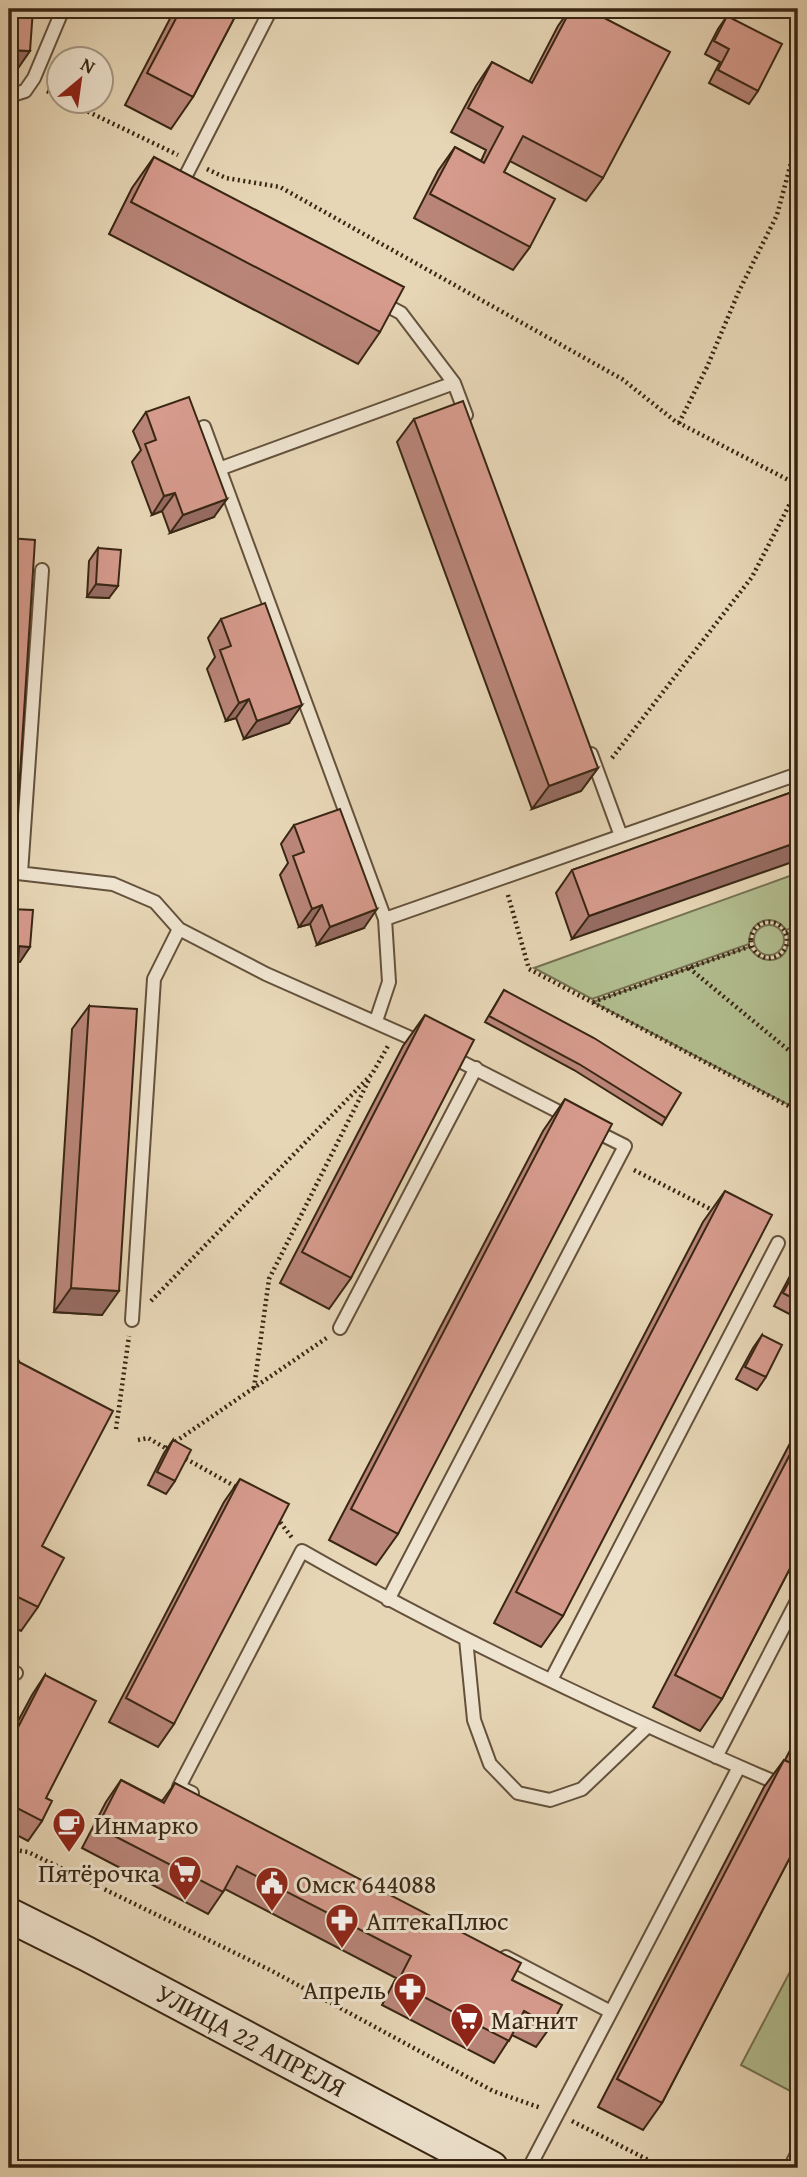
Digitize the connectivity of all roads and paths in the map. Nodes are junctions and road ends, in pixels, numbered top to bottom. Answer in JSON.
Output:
{"nodes":[{"id":1,"x":63,"y":9,"type":"edge"},
{"id":2,"x":271,"y":9,"type":"edge"},
{"id":3,"x":9,"y":96,"type":"edge"},
{"id":4,"x":97,"y":116,"type":"edge"},
{"id":5,"x":798,"y":137,"type":"edge"},
{"id":6,"x":192,"y":162,"type":"junction"},
{"id":7,"x":189,"y":199,"type":"edge"},
{"id":8,"x":366,"y":294,"type":"edge"},
{"id":9,"x":454,"y":383,"type":"junction"},
{"id":10,"x":468,"y":422,"type":"edge"},
{"id":11,"x":679,"y":423,"type":"junction"},
{"id":12,"x":204,"y":427,"type":"dead end"},
{"id":13,"x":219,"y":469,"type":"junction"},
{"id":14,"x":798,"y":486,"type":"edge"},
{"id":15,"x":42,"y":570,"type":"dead end"},
{"id":16,"x":584,"y":736,"type":"edge"},
{"id":17,"x":798,"y":774,"type":"edge"},
{"id":18,"x":598,"y":775,"type":"junction"},
{"id":19,"x":621,"y":836,"type":"junction"},
{"id":20,"x":15,"y":872,"type":"edge"},
{"id":21,"x":503,"y":877,"type":"junction"},
{"id":22,"x":385,"y":919,"type":"junction"},
{"id":23,"x":179,"y":929,"type":"junction"},
{"id":24,"x":798,"y":929,"type":"edge"},
{"id":25,"x":786,"y":933,"type":"junction"},
{"id":26,"x":751,"y":946,"type":"junction"},
{"id":27,"x":689,"y":968,"type":"junction"},
{"id":28,"x":592,"y":1002,"type":"junction"},
{"id":29,"x":376,"y":1021,"type":"junction"},
{"id":30,"x":396,"y":1031,"type":"junction"},
{"id":31,"x":798,"y":1058,"type":"edge"},
{"id":32,"x":476,"y":1068,"type":"junction"},
{"id":33,"x":372,"y":1074,"type":"junction"},
{"id":34,"x":798,"y":1094,"type":"edge"},
{"id":35,"x":789,"y":1106,"type":"junction"},
{"id":36,"x":798,"y":1111,"type":"edge"},
{"id":37,"x":617,"y":1161,"type":"junction"},
{"id":38,"x":729,"y":1218,"type":"edge"},
{"id":39,"x":778,"y":1243,"type":"dead end"},
{"id":40,"x":132,"y":1320,"type":"junction"},
{"id":41,"x":340,"y":1328,"type":"joint"},
{"id":42,"x":254,"y":1388,"type":"junction"},
{"id":43,"x":116,"y":1429,"type":"dead end"},
{"id":44,"x":138,"y":1440,"type":"dead end"},
{"id":45,"x":166,"y":1448,"type":"junction"},
{"id":46,"x":244,"y":1491,"type":"edge"},
{"id":47,"x":274,"y":1513,"type":"edge"},
{"id":48,"x":302,"y":1550,"type":"junction"},
{"id":49,"x":798,"y":1599,"type":"edge"},
{"id":50,"x":388,"y":1600,"type":"junction"},
{"id":51,"x":466,"y":1639,"type":"junction"},
{"id":52,"x":551,"y":1681,"type":"junction"},
{"id":53,"x":648,"y":1726,"type":"junction"},
{"id":54,"x":716,"y":1757,"type":"junction"},
{"id":55,"x":739,"y":1767,"type":"junction"},
{"id":56,"x":798,"y":1792,"type":"edge"},
{"id":57,"x":204,"y":1800,"type":"edge"},
{"id":58,"x":9,"y":1849,"type":"edge"},
{"id":59,"x":9,"y":1915,"type":"edge"},
{"id":60,"x":500,"y":1954,"type":"edge"},
{"id":61,"x":611,"y":2012,"type":"junction"},
{"id":62,"x":558,"y":2113,"type":"junction"},
{"id":63,"x":798,"y":2152,"type":"edge"},
{"id":64,"x":491,"y":2168,"type":"edge"},
{"id":65,"x":529,"y":2168,"type":"edge"},
{"id":66,"x":664,"y":2168,"type":"edge"},
{"id":67,"x":790,"y":2168,"type":"edge"}],
"edges":[{"from":1,"to":3,"type":"lane"},
{"from":2,"to":6,"type":"lane"},
{"from":4,"to":6,"type":"path"},
{"from":5,"to":11,"type":"path"},
{"from":6,"to":7,"type":"lane"},
{"from":6,"to":11,"type":"path"},
{"from":8,"to":9,"type":"lane"},
{"from":9,"to":10,"type":"lane"},
{"from":9,"to":13,"type":"lane"},
{"from":11,"to":14,"type":"path"},
{"from":12,"to":13,"type":"lane"},
{"from":13,"to":22,"type":"lane"},
{"from":14,"to":18,"type":"path"},
{"from":15,"to":20,"type":"lane"},
{"from":16,"to":18,"type":"lane"},
{"from":17,"to":19,"type":"lane"},
{"from":18,"to":19,"type":"lane"},
{"from":19,"to":21,"type":"lane"},
{"from":20,"to":23,"type":"lane"},
{"from":21,"to":22,"type":"lane"},
{"from":21,"to":28,"type":"path"},
{"from":22,"to":29,"type":"lane"},
{"from":23,"to":29,"type":"lane"},
{"from":23,"to":40,"type":"lane"},
{"from":24,"to":25,"type":"path"},
{"from":25,"to":26,"type":"path"},
{"from":25,"to":26,"type":"path"},
{"from":26,"to":27,"type":"path"},
{"from":27,"to":28,"type":"path"},
{"from":27,"to":31,"type":"path"},
{"from":28,"to":35,"type":"path"},
{"from":29,"to":30,"type":"lane"},
{"from":30,"to":32,"type":"lane"},
{"from":30,"to":33,"type":"path"},
{"from":32,"to":37,"type":"lane"},
{"from":32,"to":41,"type":"lane"},
{"from":33,"to":40,"type":"path"},
{"from":33,"to":42,"type":"path"},
{"from":34,"to":35,"type":"path"},
{"from":35,"to":36,"type":"path"},
{"from":37,"to":38,"type":"path"},
{"from":37,"to":50,"type":"lane"},
{"from":39,"to":52,"type":"lane"},
{"from":40,"to":43,"type":"path"},
{"from":41,"to":42,"type":"path"},
{"from":42,"to":45,"type":"path"},
{"from":44,"to":45,"type":"path"},
{"from":45,"to":46,"type":"path"},
{"from":47,"to":48,"type":"path"},
{"from":48,"to":50,"type":"lane"},
{"from":48,"to":57,"type":"lane"},
{"from":49,"to":54,"type":"lane"},
{"from":50,"to":51,"type":"lane"},
{"from":51,"to":52,"type":"lane"},
{"from":51,"to":53,"type":"lane"},
{"from":52,"to":53,"type":"lane"},
{"from":53,"to":54,"type":"lane"},
{"from":54,"to":55,"type":"lane"},
{"from":55,"to":56,"type":"lane"},
{"from":55,"to":61,"type":"lane"},
{"from":58,"to":62,"type":"path"},
{"from":59,"to":64,"type":"main road","name":"УЛИЦА 22 АПРЕЛЯ"},
{"from":60,"to":61,"type":"lane"},
{"from":61,"to":62,"type":"lane"},
{"from":62,"to":65,"type":"lane"},
{"from":62,"to":66,"type":"path"},
{"from":63,"to":67,"type":"lane"}]}
